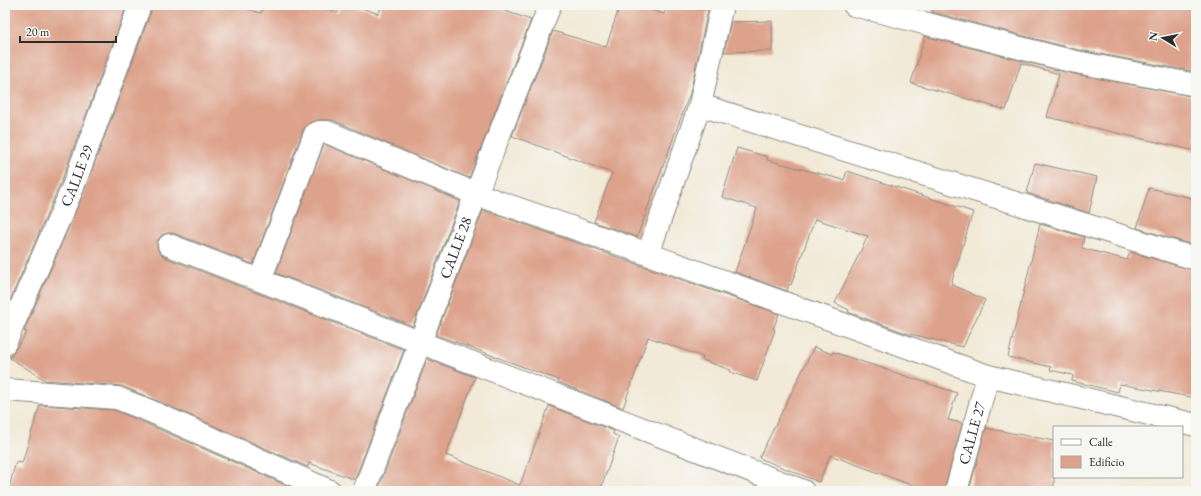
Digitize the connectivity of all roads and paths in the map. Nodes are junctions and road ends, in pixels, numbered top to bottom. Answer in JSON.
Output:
{"nodes":[{"id":1,"x":140,"y":5,"type":"edge"},
{"id":2,"x":550,"y":5,"type":"edge"},
{"id":3,"x":722,"y":5,"type":"edge"},
{"id":4,"x":854,"y":5,"type":"edge"},
{"id":5,"x":1196,"y":85,"type":"edge"},
{"id":6,"x":700,"y":105,"type":"junction"},
{"id":7,"x":476,"y":194,"type":"junction"},
{"id":8,"x":169,"y":245,"type":"dead end"},
{"id":9,"x":648,"y":254,"type":"junction"},
{"id":10,"x":1196,"y":259,"type":"edge"},
{"id":11,"x":260,"y":280,"type":"junction"},
{"id":12,"x":421,"y":342,"type":"junction"},
{"id":13,"x":5,"y":343,"type":"edge"},
{"id":14,"x":988,"y":376,"type":"junction"},
{"id":15,"x":5,"y":390,"type":"edge"},
{"id":16,"x":1196,"y":425,"type":"edge"},
{"id":17,"x":330,"y":491,"type":"edge"},
{"id":18,"x":364,"y":491,"type":"edge"},
{"id":19,"x":803,"y":491,"type":"edge"},
{"id":20,"x":956,"y":491,"type":"edge"}],
"edges":[{"from":1,"to":13,"type":"street","name":"CALLE 29"},
{"from":2,"to":7,"type":"street","name":"CALLE 28"},
{"from":3,"to":6,"type":"street"},
{"from":4,"to":5,"type":"street"},
{"from":6,"to":9,"type":"street"},
{"from":6,"to":10,"type":"street"},
{"from":7,"to":9,"type":"street"},
{"from":7,"to":11,"type":"street"},
{"from":7,"to":12,"type":"street","name":"CALLE 28"},
{"from":8,"to":11,"type":"street"},
{"from":9,"to":14,"type":"street"},
{"from":11,"to":12,"type":"street"},
{"from":12,"to":18,"type":"street","name":"CALLE 28"},
{"from":12,"to":19,"type":"street"},
{"from":14,"to":16,"type":"street"},
{"from":14,"to":20,"type":"street","name":"CALLE 27"},
{"from":15,"to":17,"type":"street"}]}
